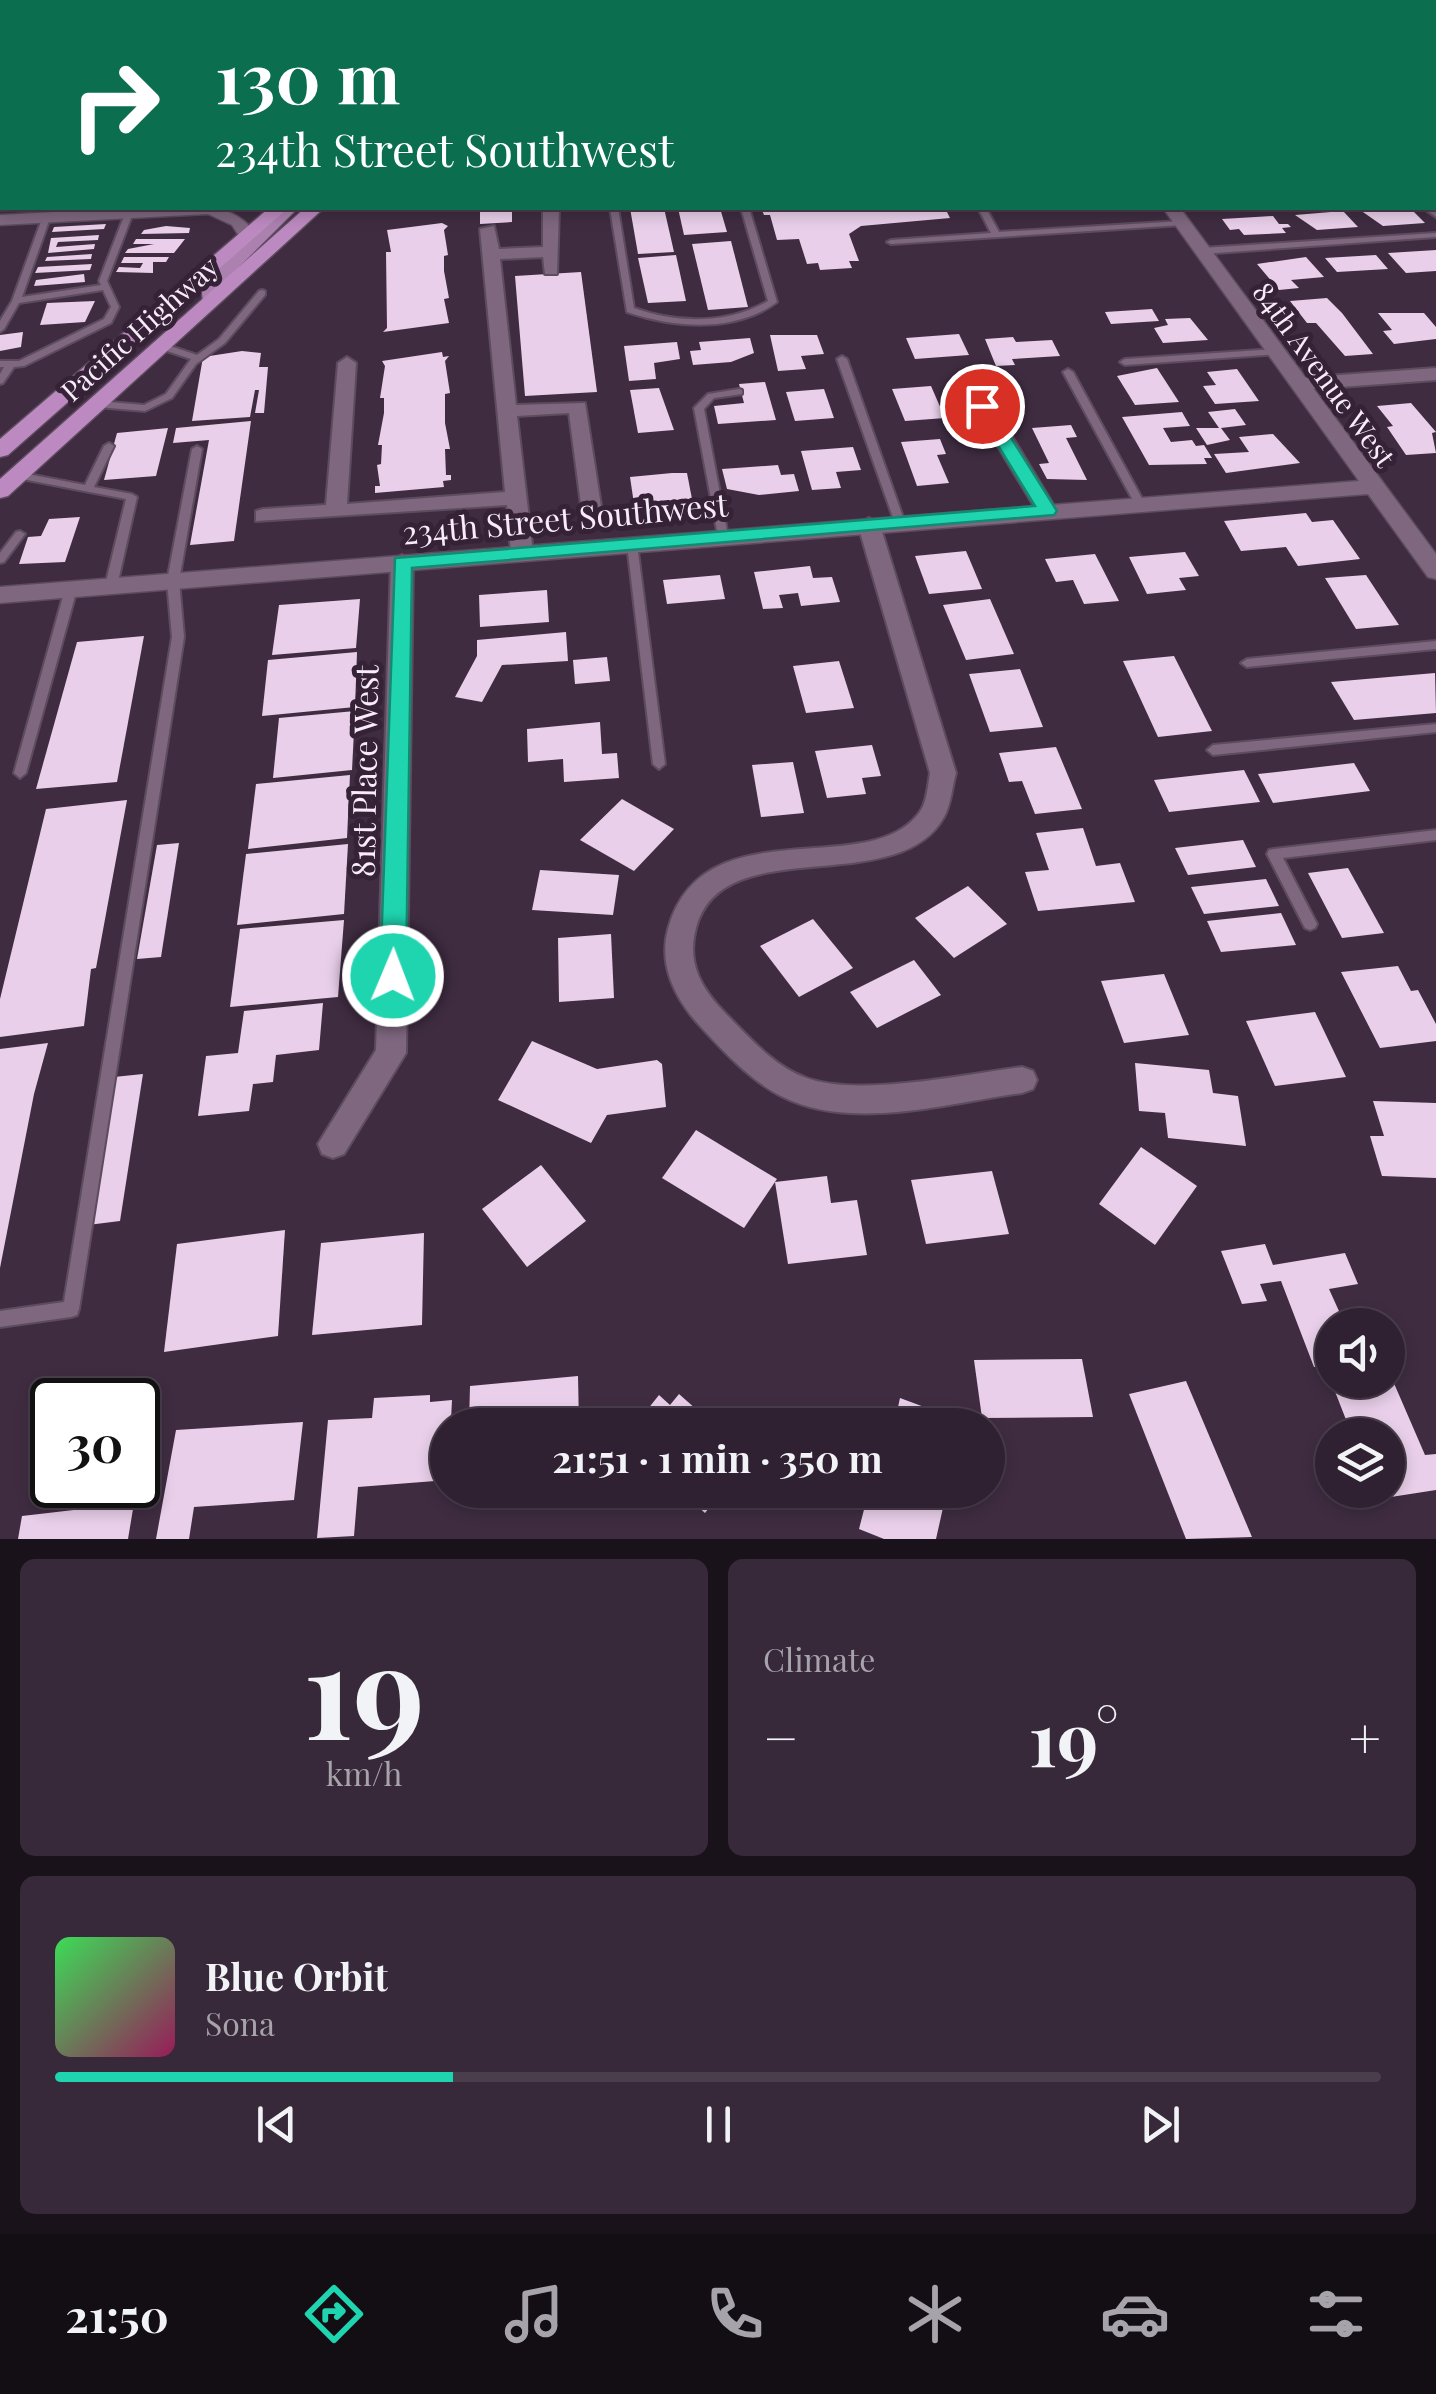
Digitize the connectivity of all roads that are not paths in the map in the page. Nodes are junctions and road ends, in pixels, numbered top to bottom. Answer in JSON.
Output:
{"nodes":[{"id":1,"x":150,"y":210,"type":"edge"},
{"id":2,"x":216,"y":210,"type":"edge"},
{"id":3,"x":277,"y":210,"type":"edge"},
{"id":4,"x":307,"y":210,"type":"edge"},
{"id":5,"x":551,"y":210,"type":"edge"},
{"id":6,"x":614,"y":210,"type":"edge"},
{"id":7,"x":746,"y":210,"type":"edge"},
{"id":8,"x":983,"y":210,"type":"edge"},
{"id":9,"x":92,"y":211,"type":"edge"},
{"id":10,"x":129,"y":213,"type":"junction"},
{"id":11,"x":1176,"y":215,"type":"edge"},
{"id":12,"x":46,"y":218,"type":"junction"},
{"id":13,"x":0,"y":220,"type":"edge"},
{"id":14,"x":488,"y":229,"type":"dead end"},
{"id":15,"x":1436,"y":234,"type":"edge"},
{"id":16,"x":996,"y":235,"type":"junction"},
{"id":17,"x":247,"y":236,"type":"junction"},
{"id":18,"x":891,"y":242,"type":"dead end"},
{"id":19,"x":1202,"y":251,"type":"junction"},
{"id":20,"x":492,"y":255,"type":"junction"},
{"id":21,"x":104,"y":287,"type":"junction"},
{"id":22,"x":262,"y":294,"type":"dead end"},
{"id":23,"x":16,"y":301,"type":"junction"},
{"id":24,"x":0,"y":329,"type":"edge"},
{"id":25,"x":161,"y":346,"type":"junction"},
{"id":26,"x":1276,"y":352,"type":"junction"},
{"id":27,"x":198,"y":358,"type":"junction"},
{"id":28,"x":842,"y":359,"type":"dead end"},
{"id":29,"x":1125,"y":362,"type":"dead end"},
{"id":30,"x":347,"y":363,"type":"dead end"},
{"id":31,"x":5,"y":364,"type":"edge"},
{"id":32,"x":1068,"y":372,"type":"dead end"},
{"id":33,"x":1436,"y":374,"type":"edge"},
{"id":34,"x":0,"y":382,"type":"edge"},
{"id":35,"x":1299,"y":384,"type":"junction"},
{"id":36,"x":739,"y":392,"type":"dead end"},
{"id":37,"x":96,"y":404,"type":"junction"},
{"id":38,"x":982,"y":406,"type":"dead end"},
{"id":39,"x":506,"y":411,"type":"junction"},
{"id":40,"x":109,"y":446,"type":"dead end"},
{"id":41,"x":197,"y":449,"type":"dead end"},
{"id":42,"x":0,"y":450,"type":"edge"},
{"id":43,"x":18,"y":475,"type":"junction"},
{"id":44,"x":89,"y":486,"type":"junction"},
{"id":45,"x":1374,"y":487,"type":"junction"},
{"id":46,"x":0,"y":490,"type":"edge"},
{"id":47,"x":515,"y":498,"type":"junction"},
{"id":48,"x":1140,"y":504,"type":"junction"},
{"id":49,"x":336,"y":511,"type":"junction"},
{"id":50,"x":1048,"y":511,"type":"junction"},
{"id":51,"x":592,"y":512,"type":"dead end"},
{"id":52,"x":264,"y":516,"type":"dead end"},
{"id":53,"x":900,"y":523,"type":"junction"},
{"id":54,"x":869,"y":525,"type":"junction"},
{"id":55,"x":20,"y":534,"type":"dead end"},
{"id":56,"x":723,"y":536,"type":"junction"},
{"id":57,"x":632,"y":544,"type":"junction"},
{"id":58,"x":522,"y":553,"type":"junction"},
{"id":59,"x":0,"y":560,"type":"edge"},
{"id":60,"x":402,"y":562,"type":"junction"},
{"id":61,"x":1436,"y":572,"type":"edge"},
{"id":62,"x":173,"y":581,"type":"junction"},
{"id":63,"x":111,"y":586,"type":"junction"},
{"id":64,"x":71,"y":590,"type":"junction"},
{"id":65,"x":0,"y":595,"type":"edge"},
{"id":66,"x":1436,"y":645,"type":"edge"},
{"id":67,"x":1247,"y":663,"type":"dead end"},
{"id":68,"x":1436,"y":728,"type":"edge"},
{"id":69,"x":1212,"y":750,"type":"dead end"},
{"id":70,"x":658,"y":764,"type":"dead end"},
{"id":71,"x":20,"y":773,"type":"dead end"},
{"id":72,"x":1436,"y":835,"type":"edge"},
{"id":73,"x":1310,"y":924,"type":"dead end"},
{"id":74,"x":1022,"y":1080,"type":"dead end"},
{"id":75,"x":333,"y":1144,"type":"dead end"},
{"id":76,"x":0,"y":1319,"type":"edge"}],
"edges":[{"from":1,"to":10,"type":"street"},
{"from":2,"to":17,"type":"street"},
{"from":3,"to":17,"type":"highway","name":"Pacific Highway"},
{"from":4,"to":25,"type":"highway","name":"Pacific Highway"},
{"from":5,"to":20,"type":"street"},
{"from":6,"to":7,"type":"lane"},
{"from":8,"to":16,"type":"lane"},
{"from":9,"to":10,"type":"street"},
{"from":9,"to":12,"type":"street"},
{"from":10,"to":21,"type":"lane"},
{"from":11,"to":16,"type":"lane"},
{"from":11,"to":19,"type":"street","name":"84th Avenue West"},
{"from":12,"to":13,"type":"street"},
{"from":12,"to":23,"type":"lane"},
{"from":14,"to":20,"type":"street"},
{"from":15,"to":19,"type":"lane"},
{"from":16,"to":18,"type":"lane"},
{"from":17,"to":42,"type":"highway","name":"Pacific Highway"},
{"from":19,"to":26,"type":"street","name":"84th Avenue West"},
{"from":20,"to":39,"type":"street"},
{"from":21,"to":23,"type":"lane"},
{"from":21,"to":31,"type":"lane"},
{"from":22,"to":27,"type":"lane"},
{"from":23,"to":24,"type":"lane"},
{"from":25,"to":27,"type":"lane"},
{"from":25,"to":37,"type":"highway","name":"Pacific Highway"},
{"from":26,"to":29,"type":"lane"},
{"from":26,"to":35,"type":"street","name":"84th Avenue West"},
{"from":27,"to":37,"type":"lane"},
{"from":28,"to":53,"type":"lane"},
{"from":30,"to":49,"type":"street"},
{"from":31,"to":34,"type":"lane"},
{"from":32,"to":48,"type":"lane"},
{"from":33,"to":35,"type":"street"},
{"from":35,"to":45,"type":"street","name":"84th Avenue West"},
{"from":36,"to":56,"type":"lane"},
{"from":37,"to":43,"type":"highway","name":"Pacific Highway"},
{"from":38,"to":50,"type":"street"},
{"from":39,"to":47,"type":"street"},
{"from":39,"to":51,"type":"street"},
{"from":40,"to":44,"type":"lane"},
{"from":41,"to":62,"type":"lane"},
{"from":43,"to":44,"type":"lane"},
{"from":43,"to":46,"type":"highway","name":"Pacific Highway"},
{"from":44,"to":63,"type":"lane"},
{"from":45,"to":48,"type":"street","name":"234th Street Southwest"},
{"from":45,"to":61,"type":"street","name":"84th Avenue West"},
{"from":47,"to":49,"type":"street"},
{"from":47,"to":58,"type":"street"},
{"from":48,"to":50,"type":"street","name":"234th Street Southwest"},
{"from":49,"to":52,"type":"street"},
{"from":50,"to":53,"type":"street","name":"234th Street Southwest"},
{"from":53,"to":54,"type":"street","name":"234th Street Southwest"},
{"from":54,"to":56,"type":"street","name":"234th Street Southwest"},
{"from":54,"to":74,"type":"street"},
{"from":55,"to":59,"type":"lane"},
{"from":56,"to":57,"type":"street","name":"234th Street Southwest"},
{"from":57,"to":58,"type":"street","name":"234th Street Southwest"},
{"from":57,"to":70,"type":"lane"},
{"from":58,"to":60,"type":"street","name":"234th Street Southwest"},
{"from":60,"to":62,"type":"street","name":"234th Street Southwest"},
{"from":60,"to":75,"type":"street","name":"81st Place West"},
{"from":62,"to":63,"type":"street","name":"234th Street Southwest"},
{"from":62,"to":76,"type":"lane"},
{"from":63,"to":64,"type":"street","name":"234th Street Southwest"},
{"from":64,"to":65,"type":"street","name":"234th Street Southwest"},
{"from":64,"to":71,"type":"lane"},
{"from":66,"to":67,"type":"lane"},
{"from":68,"to":69,"type":"lane"},
{"from":72,"to":73,"type":"lane"}]}
